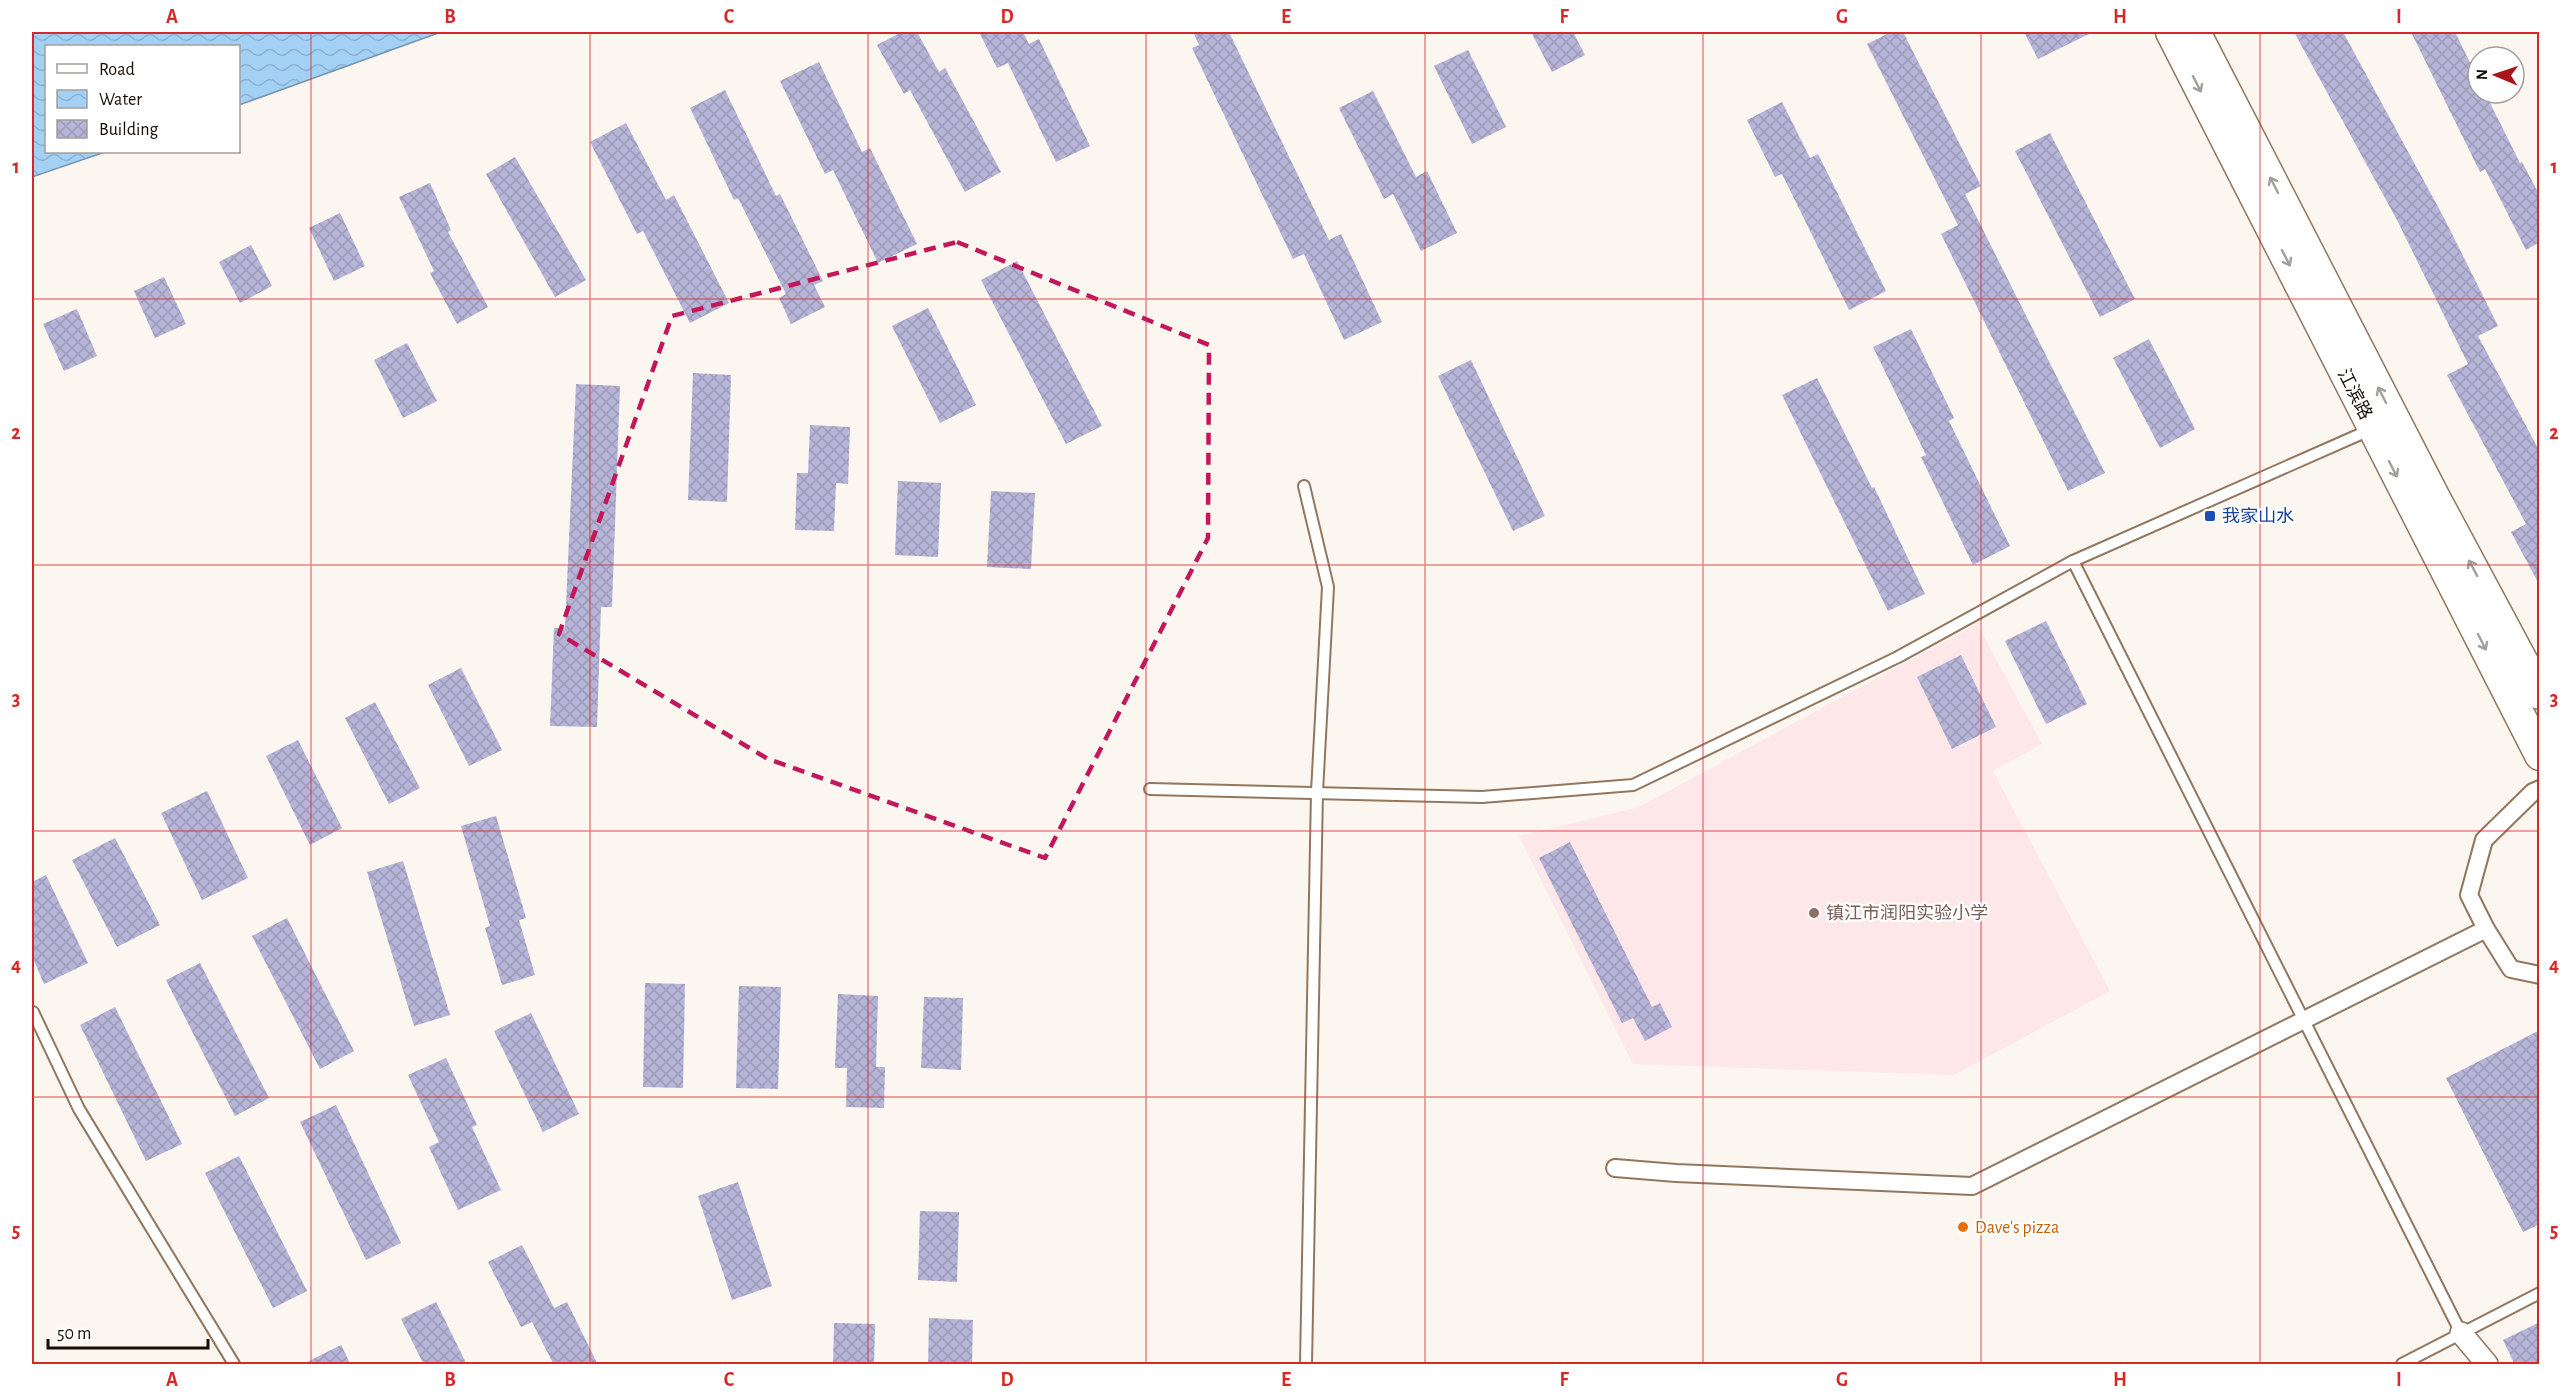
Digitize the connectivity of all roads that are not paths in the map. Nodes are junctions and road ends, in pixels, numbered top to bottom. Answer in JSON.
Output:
{"nodes":[{"id":1,"x":2183,"y":33,"type":"edge"},
{"id":2,"x":2372,"y":429,"type":"junction"},
{"id":3,"x":1304,"y":486,"type":"dead end"},
{"id":4,"x":2073,"y":561,"type":"junction"},
{"id":5,"x":2540,"y":694,"type":"edge"},
{"id":6,"x":2540,"y":755,"type":"edge"},
{"id":7,"x":1150,"y":789,"type":"dead end"},
{"id":8,"x":2540,"y":789,"type":"edge"},
{"id":9,"x":1317,"y":792,"type":"junction"},
{"id":10,"x":2486,"y":929,"type":"junction"},
{"id":11,"x":2540,"y":975,"type":"edge"},
{"id":12,"x":33,"y":1012,"type":"edge"},
{"id":13,"x":2304,"y":1020,"type":"junction"},
{"id":14,"x":1615,"y":1168,"type":"dead end"},
{"id":15,"x":2540,"y":1293,"type":"edge"},
{"id":16,"x":2462,"y":1333,"type":"junction"},
{"id":17,"x":234,"y":1365,"type":"edge"},
{"id":18,"x":1306,"y":1365,"type":"edge"},
{"id":19,"x":2402,"y":1365,"type":"edge"},
{"id":20,"x":2487,"y":1365,"type":"edge"}],
"edges":[{"from":1,"to":2,"type":"main road","name":"江滨路","one_way":true},
{"from":5,"to":1,"type":"main road","name":"江滨路","one_way":true},
{"from":2,"to":4,"type":"lane"},
{"from":2,"to":6,"type":"main road","name":"江滨路","one_way":true},
{"from":3,"to":9,"type":"lane"},
{"from":4,"to":9,"type":"lane"},
{"from":4,"to":13,"type":"lane"},
{"from":7,"to":9,"type":"lane"},
{"from":8,"to":10,"type":"street"},
{"from":9,"to":18,"type":"lane"},
{"from":10,"to":11,"type":"street"},
{"from":10,"to":13,"type":"street"},
{"from":12,"to":17,"type":"lane"},
{"from":13,"to":14,"type":"street"},
{"from":13,"to":16,"type":"lane"},
{"from":15,"to":16,"type":"lane"},
{"from":16,"to":19,"type":"lane"},
{"from":16,"to":20,"type":"street"}]}
